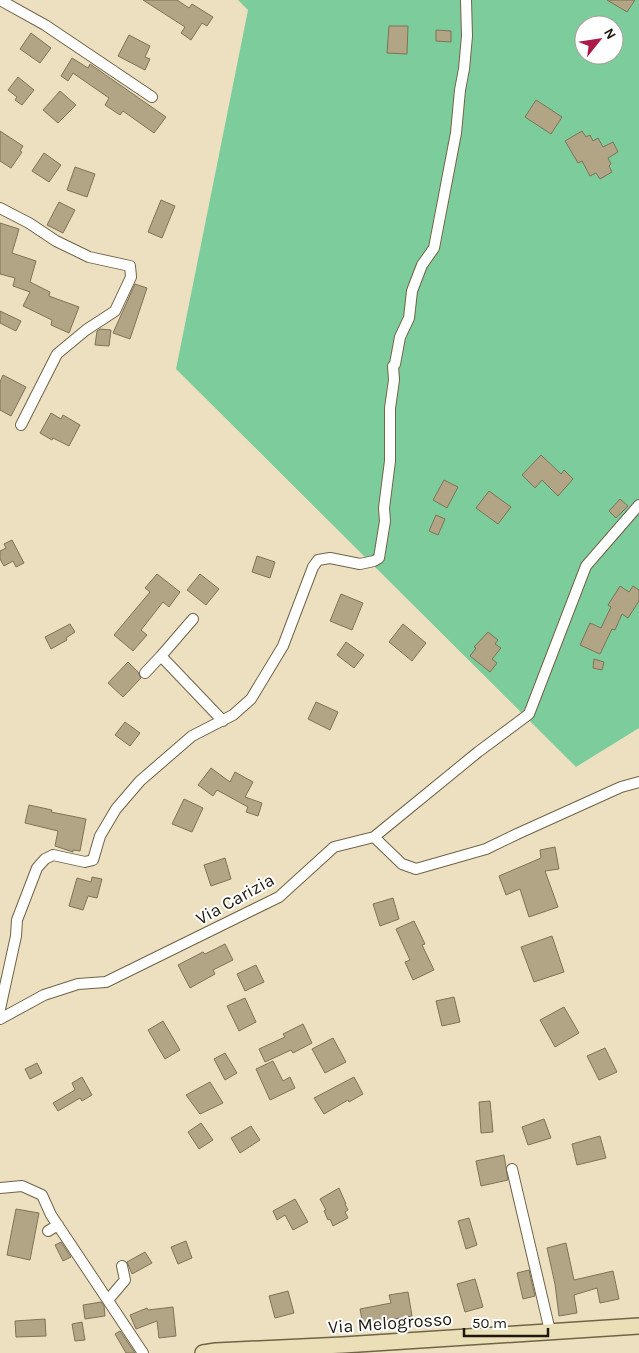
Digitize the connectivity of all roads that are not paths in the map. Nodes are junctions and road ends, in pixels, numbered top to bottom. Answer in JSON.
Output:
{"nodes":[{"id":1,"x":0,"y":0,"type":"edge"},
{"id":2,"x":466,"y":0,"type":"edge"},
{"id":3,"x":152,"y":97,"type":"dead end"},
{"id":4,"x":0,"y":208,"type":"edge"},
{"id":5,"x":21,"y":425,"type":"dead end"},
{"id":6,"x":639,"y":505,"type":"edge"},
{"id":7,"x":194,"y":619,"type":"dead end"},
{"id":8,"x":161,"y":656,"type":"junction"},
{"id":9,"x":145,"y":673,"type":"dead end"},
{"id":10,"x":223,"y":721,"type":"junction"},
{"id":11,"x":639,"y":782,"type":"edge"},
{"id":12,"x":374,"y":837,"type":"junction"},
{"id":13,"x":0,"y":1009,"type":"edge"},
{"id":14,"x":0,"y":1019,"type":"edge"},
{"id":15,"x":512,"y":1169,"type":"dead end"},
{"id":16,"x":0,"y":1188,"type":"edge"},
{"id":17,"x":58,"y":1225,"type":"junction"},
{"id":18,"x":48,"y":1231,"type":"dead end"},
{"id":19,"x":122,"y":1266,"type":"dead end"},
{"id":20,"x":108,"y":1300,"type":"junction"},
{"id":21,"x":639,"y":1326,"type":"edge"},
{"id":22,"x":550,"y":1332,"type":"junction"},
{"id":23,"x":143,"y":1353,"type":"edge"},
{"id":24,"x":202,"y":1353,"type":"edge"}],
"edges":[{"from":1,"to":3,"type":"street"},
{"from":2,"to":10,"type":"street"},
{"from":4,"to":5,"type":"street"},
{"from":6,"to":12,"type":"street"},
{"from":7,"to":8,"type":"street"},
{"from":8,"to":9,"type":"street"},
{"from":8,"to":10,"type":"street"},
{"from":10,"to":13,"type":"street"},
{"from":11,"to":12,"type":"street"},
{"from":12,"to":14,"type":"street","name":"Via Carizia"},
{"from":15,"to":22,"type":"street"},
{"from":16,"to":17,"type":"street"},
{"from":17,"to":18,"type":"street"},
{"from":17,"to":20,"type":"street"},
{"from":19,"to":20,"type":"street"},
{"from":20,"to":23,"type":"street"},
{"from":21,"to":22,"type":"street","name":"Via Melogrosso"},
{"from":22,"to":24,"type":"street","name":"Via Melogrosso"}]}
